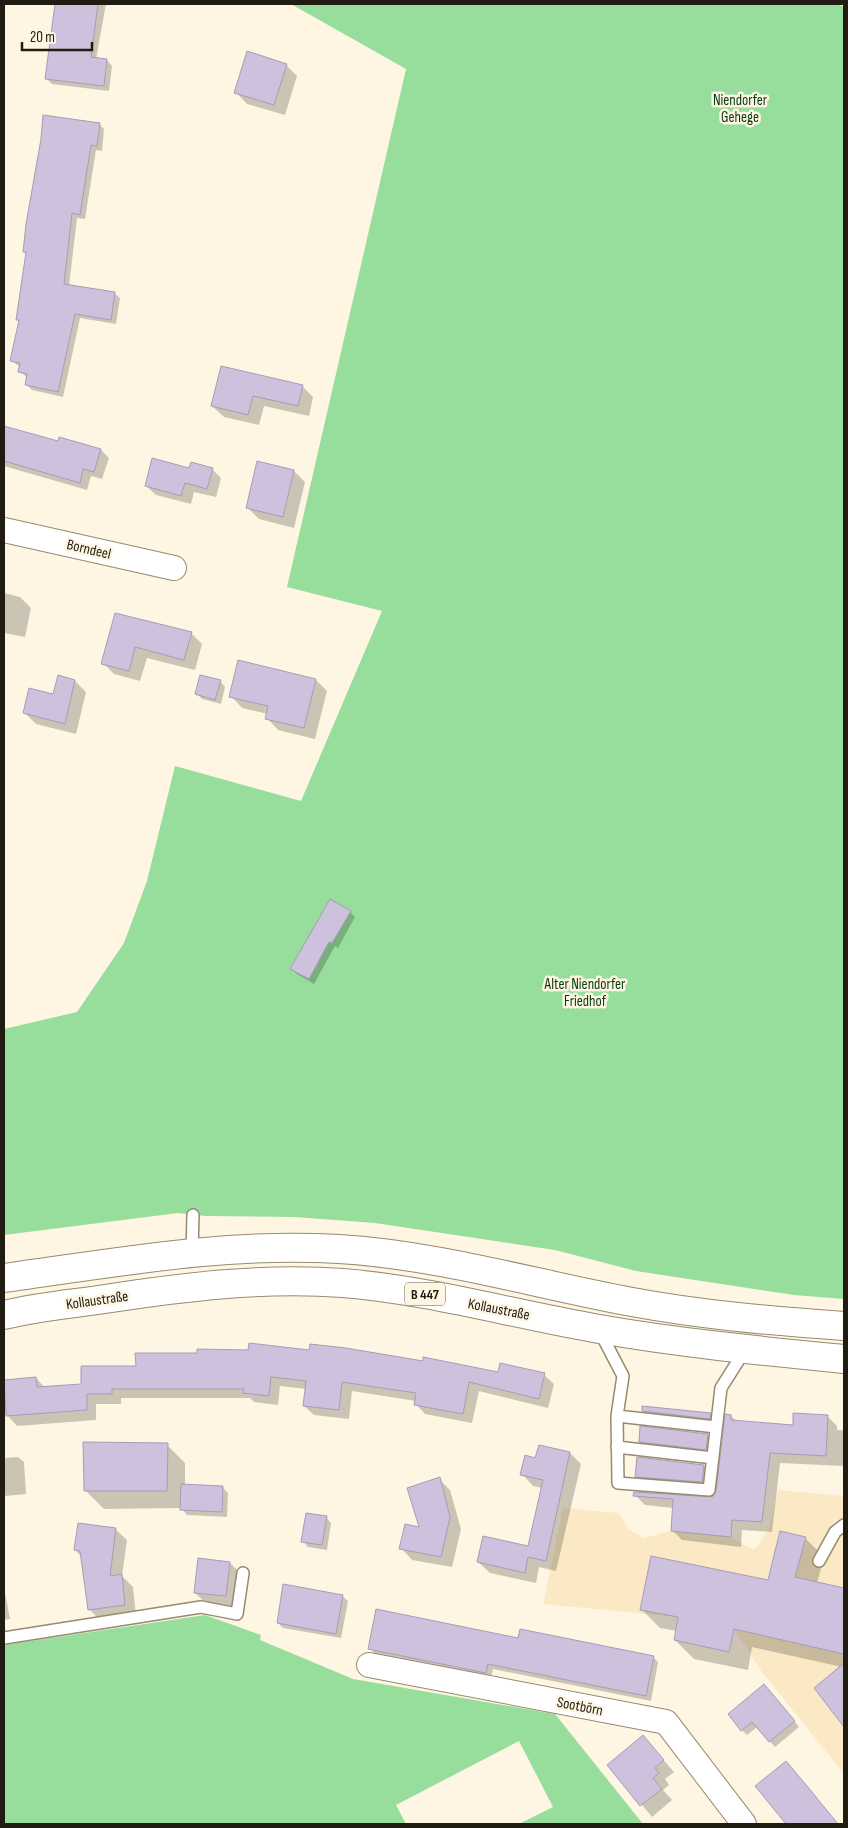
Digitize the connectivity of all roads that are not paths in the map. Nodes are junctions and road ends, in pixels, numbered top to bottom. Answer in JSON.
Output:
{"nodes":[{"id":1,"x":4,"y":530,"type":"edge"},
{"id":2,"x":174,"y":568,"type":"dead end"},
{"id":3,"x":193,"y":1215,"type":"dead end"},
{"id":4,"x":192,"y":1254,"type":"junction"},
{"id":5,"x":4,"y":1278,"type":"edge"},
{"id":6,"x":4,"y":1315,"type":"edge"},
{"id":7,"x":844,"y":1326,"type":"edge"},
{"id":8,"x":598,"y":1328,"type":"junction"},
{"id":9,"x":745,"y":1350,"type":"junction"},
{"id":10,"x":844,"y":1359,"type":"edge"},
{"id":11,"x":617,"y":1416,"type":"junction"},
{"id":12,"x":716,"y":1427,"type":"junction"},
{"id":13,"x":617,"y":1447,"type":"junction"},
{"id":14,"x":712,"y":1458,"type":"junction"},
{"id":15,"x":844,"y":1525,"type":"edge"},
{"id":16,"x":819,"y":1561,"type":"dead end"},
{"id":17,"x":243,"y":1573,"type":"dead end"},
{"id":18,"x":4,"y":1638,"type":"edge"},
{"id":19,"x":369,"y":1665,"type":"dead end"},
{"id":20,"x":744,"y":1824,"type":"edge"}],
"edges":[{"from":1,"to":2,"type":"street","name":"Borndeel"},
{"from":3,"to":4,"type":"lane"},
{"from":4,"to":5,"type":"main road","number":"B 447"},
{"from":4,"to":7,"type":"main road","number":"B 447"},
{"from":6,"to":8,"type":"main road","name":"Kollaustraße","number":"B 447"},
{"from":8,"to":9,"type":"main road","name":"Kollaustraße","number":"B 447"},
{"from":8,"to":11,"type":"lane"},
{"from":9,"to":10,"type":"main road","name":"Kollaustraße","number":"B 447"},
{"from":9,"to":12,"type":"lane"},
{"from":11,"to":12,"type":"lane"},
{"from":11,"to":13,"type":"lane"},
{"from":12,"to":14,"type":"lane"},
{"from":13,"to":14,"type":"lane"},
{"from":13,"to":14,"type":"lane"},
{"from":15,"to":16,"type":"lane"},
{"from":17,"to":18,"type":"lane"},
{"from":19,"to":20,"type":"street","name":"Sootbörn"}]}
